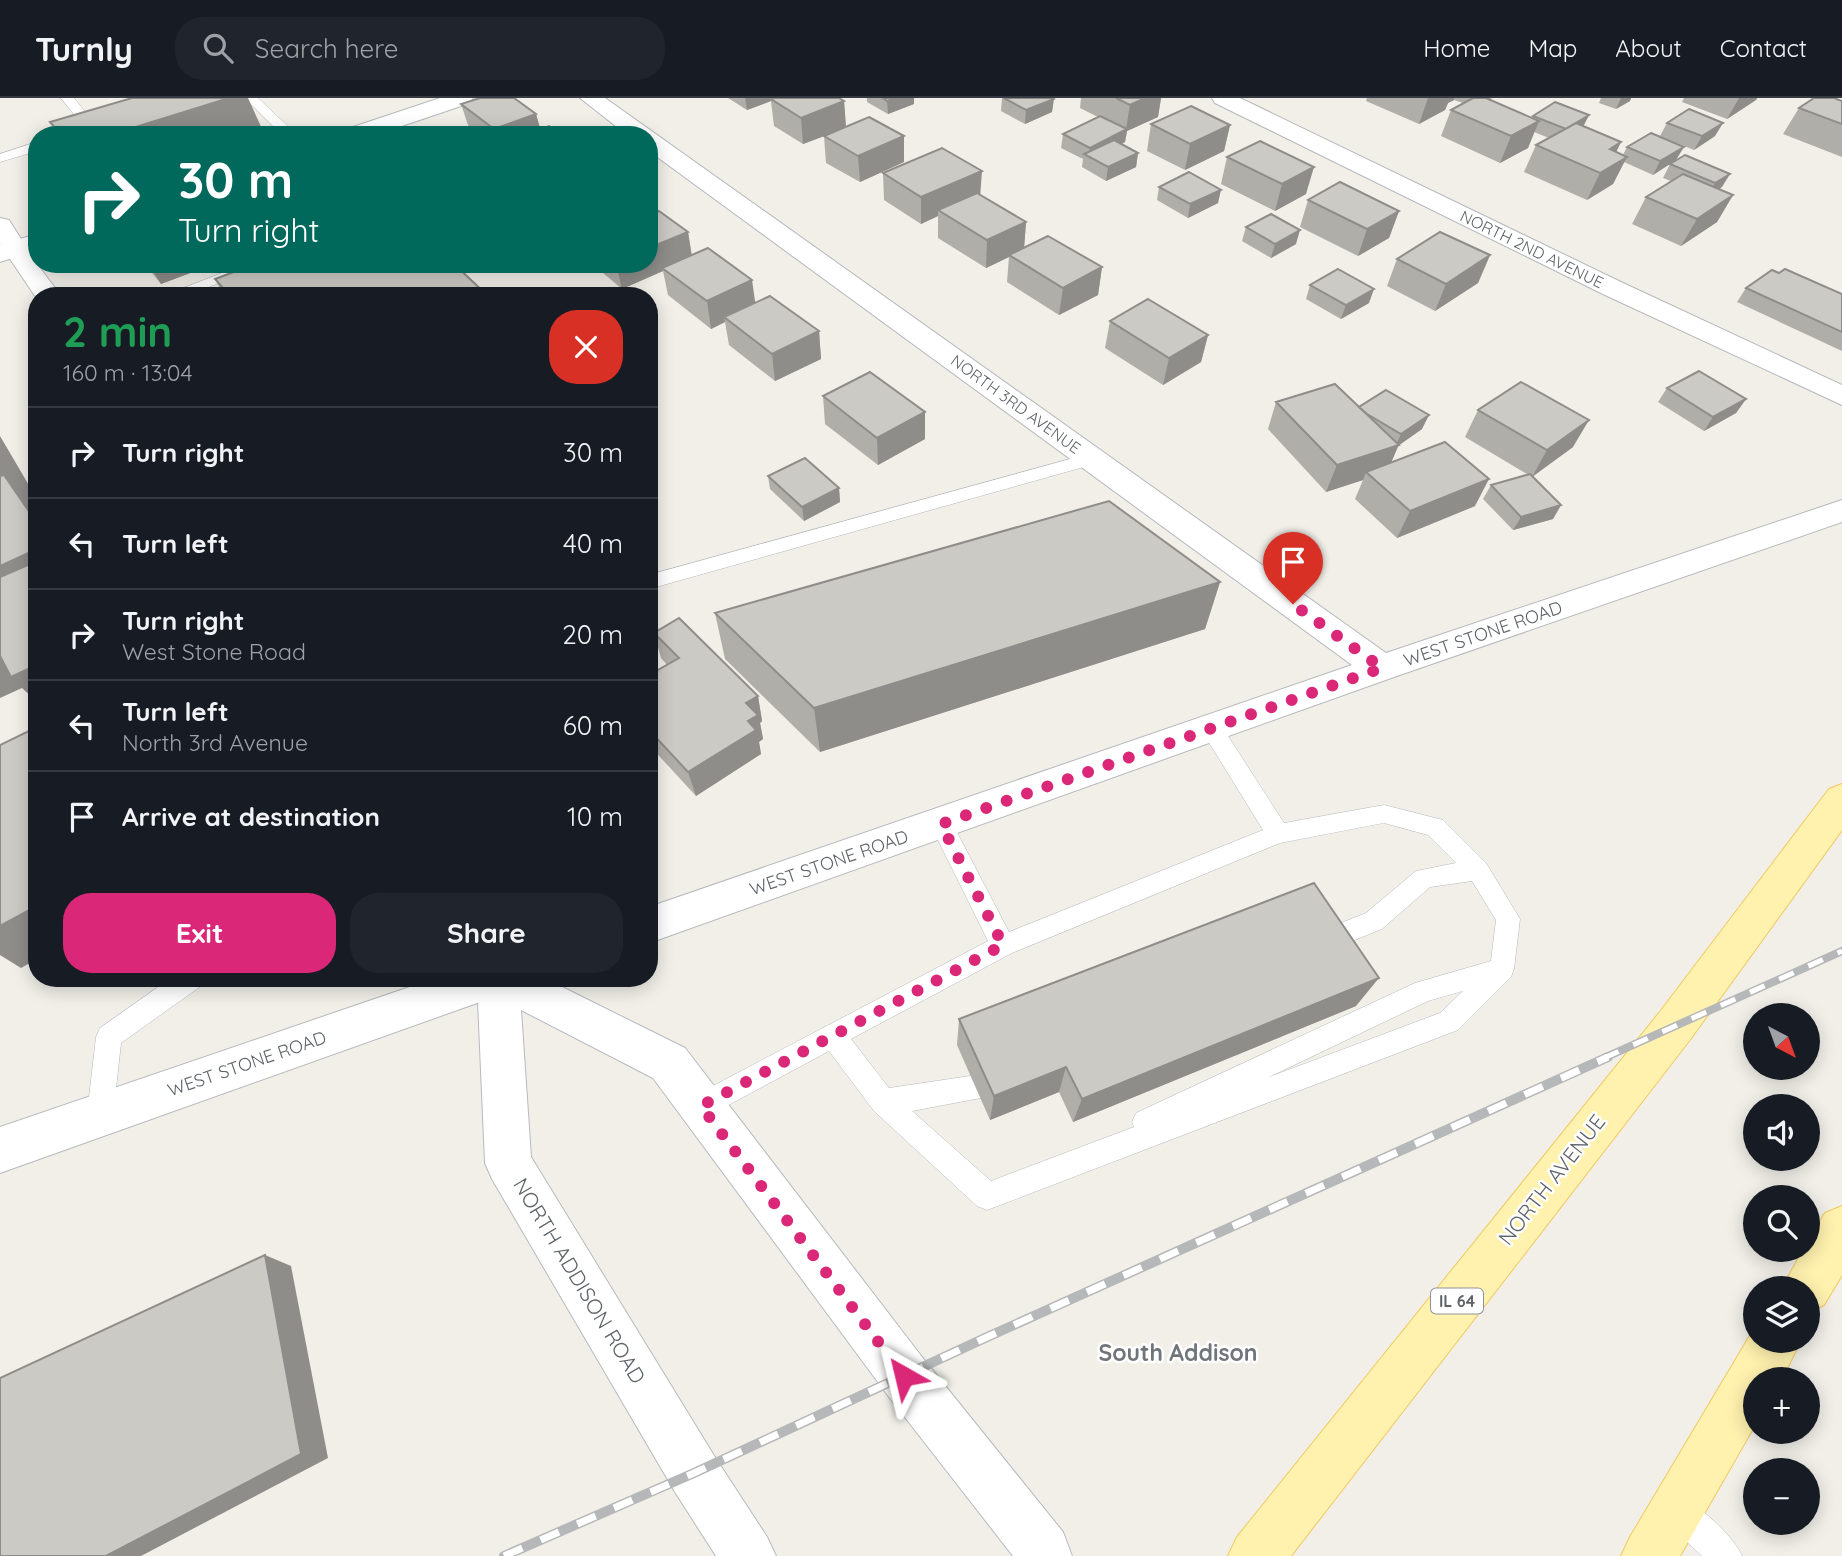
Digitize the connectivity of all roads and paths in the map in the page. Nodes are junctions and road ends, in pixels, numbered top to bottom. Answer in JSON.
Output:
{"nodes":[{"id":1,"x":67,"y":98,"type":"edge"},
{"id":2,"x":251,"y":98,"type":"edge"},
{"id":3,"x":462,"y":98,"type":"edge"},
{"id":4,"x":591,"y":98,"type":"edge"},
{"id":5,"x":1223,"y":98,"type":"edge"},
{"id":6,"x":90,"y":126,"type":"edge"},
{"id":7,"x":281,"y":126,"type":"edge"},
{"id":8,"x":379,"y":126,"type":"edge"},
{"id":9,"x":630,"y":126,"type":"edge"},
{"id":10,"x":658,"y":146,"type":"edge"},
{"id":11,"x":28,"y":149,"type":"edge"},
{"id":12,"x":0,"y":158,"type":"edge"},
{"id":13,"x":0,"y":225,"type":"edge"},
{"id":14,"x":18,"y":248,"type":"edge"},
{"id":15,"x":28,"y":264,"type":"edge"},
{"id":16,"x":235,"y":273,"type":"edge"},
{"id":17,"x":196,"y":287,"type":"edge"},
{"id":18,"x":1842,"y":396,"type":"edge"},
{"id":19,"x":1092,"y":459,"type":"junction"},
{"id":20,"x":1842,"y":511,"type":"edge"},
{"id":21,"x":658,"y":580,"type":"edge"},
{"id":22,"x":1382,"y":668,"type":"junction"},
{"id":23,"x":1210,"y":728,"type":"junction"},
{"id":24,"x":1842,"y":800,"type":"edge"},
{"id":25,"x":941,"y":824,"type":"junction"},
{"id":26,"x":1278,"y":834,"type":"junction"},
{"id":27,"x":1478,"y":870,"type":"junction"},
{"id":28,"x":658,"y":922,"type":"edge"},
{"id":29,"x":1003,"y":945,"type":"junction"},
{"id":30,"x":1316,"y":945,"type":"edge"},
{"id":31,"x":1502,"y":969,"type":"junction"},
{"id":32,"x":179,"y":987,"type":"edge"},
{"id":33,"x":471,"y":987,"type":"edge"},
{"id":34,"x":498,"y":987,"type":"edge"},
{"id":35,"x":515,"y":987,"type":"edge"},
{"id":36,"x":833,"y":1036,"type":"junction"},
{"id":37,"x":977,"y":1088,"type":"edge"},
{"id":38,"x":883,"y":1102,"type":"junction"},
{"id":39,"x":701,"y":1106,"type":"junction"},
{"id":40,"x":100,"y":1115,"type":"junction"},
{"id":41,"x":0,"y":1150,"type":"edge"},
{"id":42,"x":987,"y":1196,"type":"junction"},
{"id":43,"x":1842,"y":1230,"type":"edge"},
{"id":44,"x":1814,"y":1276,"type":"edge"},
{"id":45,"x":1768,"y":1353,"type":"edge"},
{"id":46,"x":1676,"y":1510,"type":"junction"},
{"id":47,"x":748,"y":1556,"type":"edge"},
{"id":48,"x":1044,"y":1556,"type":"edge"},
{"id":49,"x":1256,"y":1556,"type":"edge"},
{"id":50,"x":1649,"y":1556,"type":"edge"},
{"id":51,"x":1726,"y":1556,"type":"edge"}],
"edges":[{"from":1,"to":6,"type":"lane"},
{"from":2,"to":7,"type":"lane"},
{"from":3,"to":8,"type":"street"},
{"from":4,"to":9,"type":"street"},
{"from":5,"to":18,"type":"street","name":"NORTH 2ND AVENUE"},
{"from":10,"to":19,"type":"street","name":"NORTH 3RD AVENUE"},
{"from":11,"to":12,"type":"lane"},
{"from":13,"to":14,"type":"street"},
{"from":14,"to":15,"type":"street"},
{"from":16,"to":17,"type":"lane"},
{"from":19,"to":21,"type":"lane"},
{"from":19,"to":22,"type":"street","name":"NORTH 3RD AVENUE"},
{"from":20,"to":22,"type":"street","name":"WEST STONE ROAD"},
{"from":22,"to":23,"type":"street","name":"WEST STONE ROAD"},
{"from":23,"to":25,"type":"street","name":"WEST STONE ROAD"},
{"from":23,"to":26,"type":"lane"},
{"from":24,"to":49,"type":"main road","name":"NORTH AVENUE","number":"IL 64"},
{"from":25,"to":28,"type":"street","name":"WEST STONE ROAD"},
{"from":25,"to":29,"type":"lane"},
{"from":26,"to":27,"type":"lane"},
{"from":26,"to":29,"type":"lane"},
{"from":27,"to":30,"type":"lane"},
{"from":27,"to":31,"type":"lane"},
{"from":29,"to":36,"type":"lane"},
{"from":31,"to":42,"type":"lane"},
{"from":31,"to":42,"type":"lane"},
{"from":32,"to":40,"type":"lane"},
{"from":33,"to":40,"type":"street","name":"WEST STONE ROAD"},
{"from":34,"to":47,"type":"street","name":"NORTH ADDISON ROAD"},
{"from":35,"to":39,"type":"street"},
{"from":36,"to":38,"type":"lane"},
{"from":36,"to":39,"type":"lane"},
{"from":37,"to":38,"type":"lane"},
{"from":38,"to":42,"type":"lane"},
{"from":39,"to":48,"type":"street"},
{"from":40,"to":41,"type":"street","name":"WEST STONE ROAD"},
{"from":43,"to":44,"type":"main road"},
{"from":45,"to":46,"type":"main road"},
{"from":46,"to":50,"type":"main road"},
{"from":46,"to":51,"type":"lane"}]}
